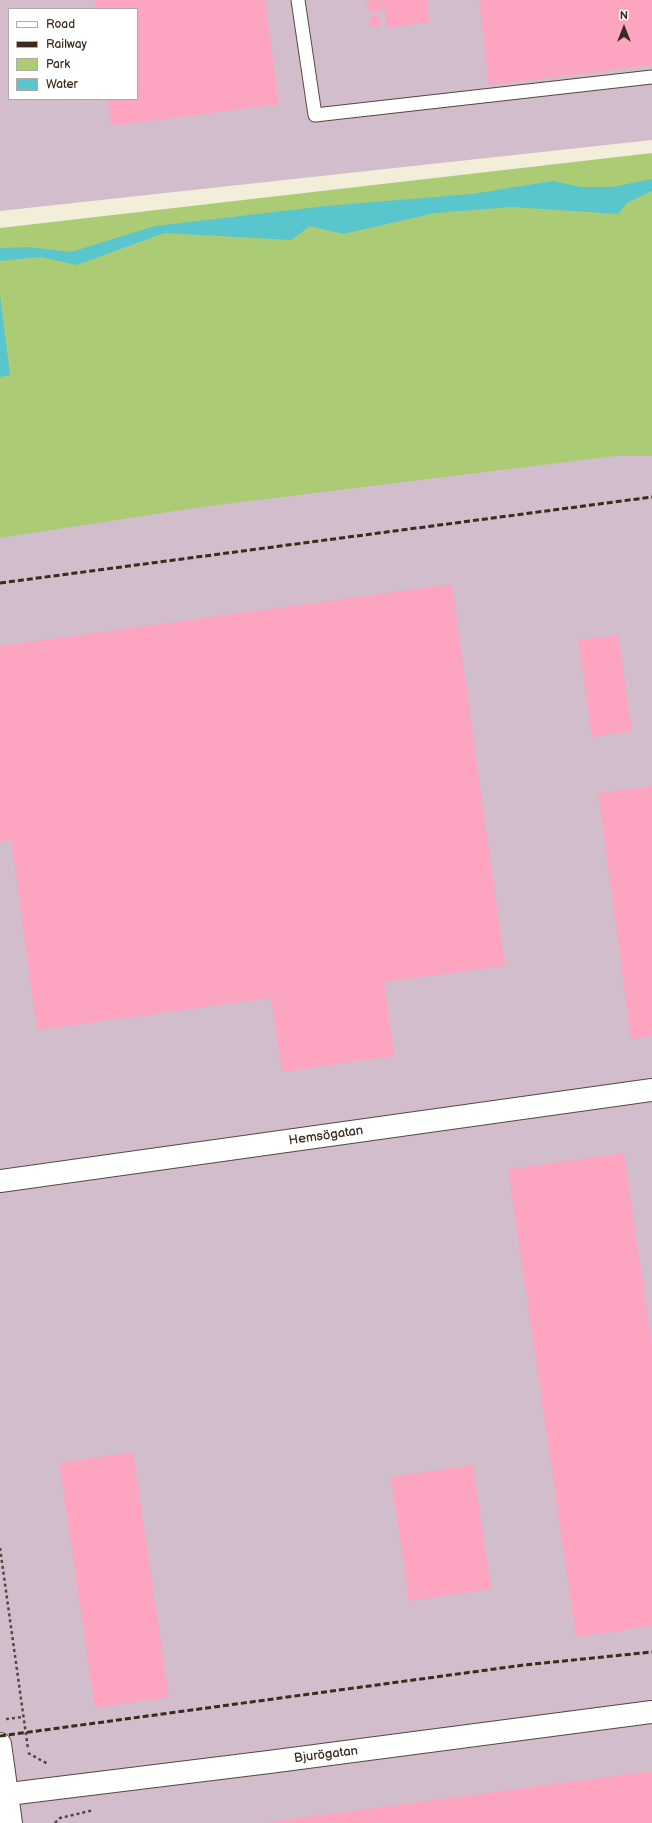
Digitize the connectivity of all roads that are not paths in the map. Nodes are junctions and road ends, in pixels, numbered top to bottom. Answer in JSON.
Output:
{"nodes":[{"id":1,"x":298,"y":0,"type":"edge"},
{"id":2,"x":652,"y":77,"type":"edge"},
{"id":3,"x":652,"y":1090,"type":"edge"},
{"id":4,"x":0,"y":1181,"type":"edge"},
{"id":5,"x":652,"y":1712,"type":"edge"},
{"id":6,"x":0,"y":1744,"type":"edge"},
{"id":7,"x":3,"y":1794,"type":"edge"},
{"id":8,"x":11,"y":1823,"type":"edge"}],
"edges":[{"from":1,"to":2,"type":"lane"},
{"from":3,"to":4,"type":"street","name":"Hemsögatan"},
{"from":5,"to":7,"type":"street","name":"Bjurögatan"},
{"from":6,"to":7,"type":"street"},
{"from":7,"to":8,"type":"street"}]}
